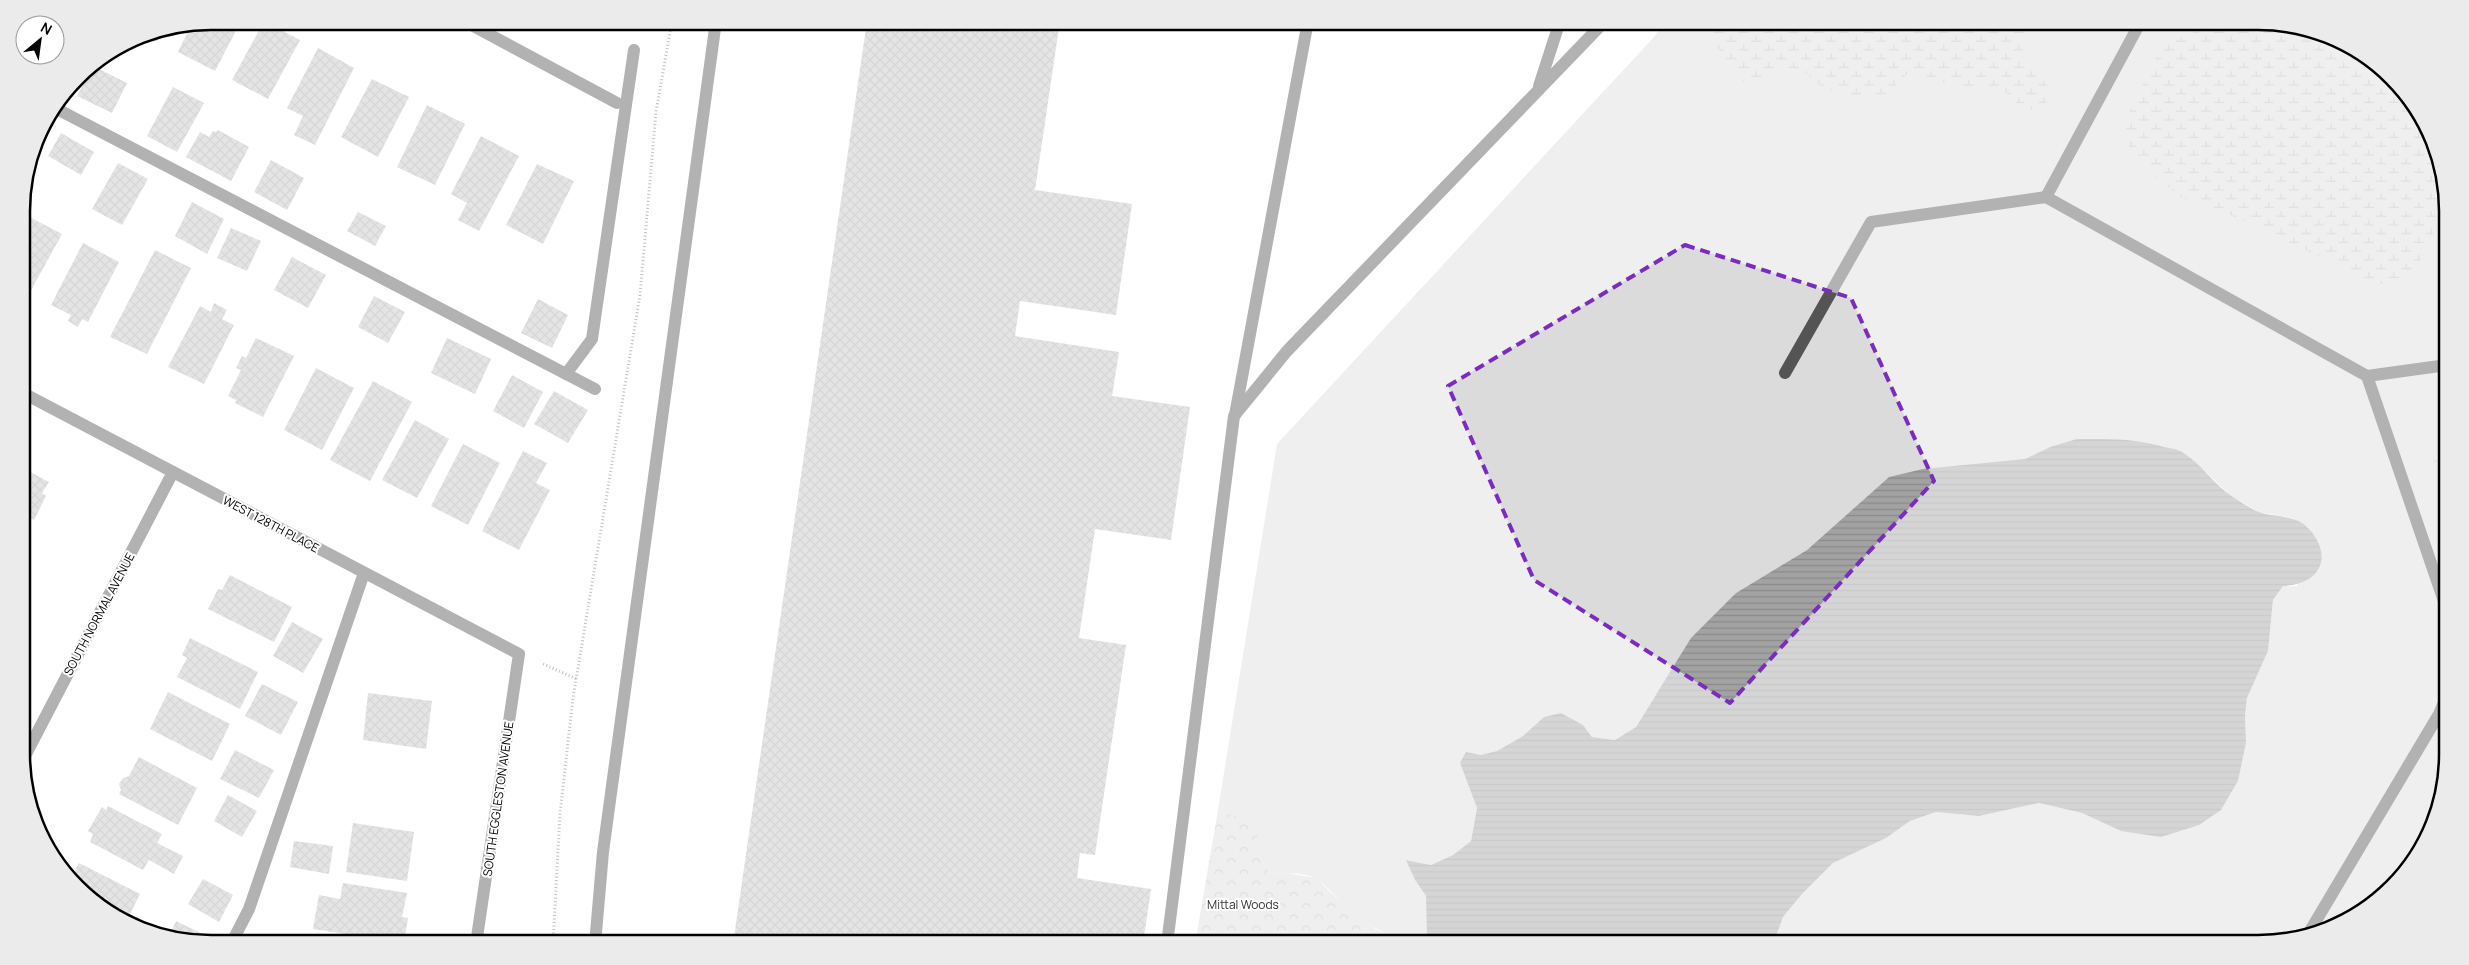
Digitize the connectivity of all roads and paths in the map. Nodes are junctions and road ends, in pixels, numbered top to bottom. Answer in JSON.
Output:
{"nodes":[{"id":1,"x":481,"y":30,"type":"edge"},
{"id":2,"x":670,"y":30,"type":"edge"},
{"id":3,"x":715,"y":30,"type":"edge"},
{"id":4,"x":1306,"y":30,"type":"edge"},
{"id":5,"x":1557,"y":30,"type":"edge"},
{"id":6,"x":1596,"y":30,"type":"edge"},
{"id":7,"x":2136,"y":30,"type":"edge"},
{"id":8,"x":634,"y":50,"type":"dead end"},
{"id":9,"x":1539,"y":88,"type":"junction"},
{"id":10,"x":617,"y":103,"type":"dead end"},
{"id":11,"x":60,"y":111,"type":"edge"},
{"id":12,"x":2046,"y":197,"type":"junction"},
{"id":13,"x":2439,"y":366,"type":"edge"},
{"id":14,"x":1785,"y":373,"type":"dead end"},
{"id":15,"x":566,"y":374,"type":"junction"},
{"id":16,"x":2367,"y":376,"type":"junction"},
{"id":17,"x":595,"y":389,"type":"dead end"},
{"id":18,"x":30,"y":397,"type":"edge"},
{"id":19,"x":1234,"y":416,"type":"junction"},
{"id":20,"x":173,"y":472,"type":"junction"},
{"id":21,"x":364,"y":572,"type":"junction"},
{"id":22,"x":2439,"y":587,"type":"edge"},
{"id":23,"x":519,"y":654,"type":"junction"},
{"id":24,"x":576,"y":679,"type":"junction"},
{"id":25,"x":2439,"y":714,"type":"edge"},
{"id":26,"x":30,"y":746,"type":"edge"},
{"id":27,"x":2313,"y":926,"type":"edge"},
{"id":28,"x":236,"y":935,"type":"edge"},
{"id":29,"x":477,"y":935,"type":"edge"},
{"id":30,"x":553,"y":935,"type":"edge"},
{"id":31,"x":596,"y":935,"type":"edge"},
{"id":32,"x":1168,"y":935,"type":"edge"}],
"edges":[{"from":1,"to":10,"type":"street"},
{"from":2,"to":24,"type":"path"},
{"from":3,"to":31,"type":"street"},
{"from":4,"to":19,"type":"street"},
{"from":5,"to":9,"type":"street"},
{"from":6,"to":9,"type":"street"},
{"from":7,"to":12,"type":"street"},
{"from":8,"to":15,"type":"street"},
{"from":9,"to":19,"type":"street"},
{"from":11,"to":15,"type":"street"},
{"from":12,"to":14,"type":"street"},
{"from":12,"to":16,"type":"street"},
{"from":13,"to":16,"type":"street"},
{"from":15,"to":17,"type":"street"},
{"from":16,"to":22,"type":"street"},
{"from":18,"to":20,"type":"street","name":"WEST 128TH PLACE"},
{"from":19,"to":32,"type":"street"},
{"from":20,"to":21,"type":"street","name":"WEST 128TH PLACE"},
{"from":20,"to":26,"type":"street","name":"SOUTH NORMAL AVENUE"},
{"from":21,"to":23,"type":"street","name":"WEST 128TH PLACE"},
{"from":21,"to":28,"type":"street"},
{"from":23,"to":24,"type":"path"},
{"from":23,"to":29,"type":"street","name":"SOUTH EGGLESTON AVENUE"},
{"from":24,"to":30,"type":"path"},
{"from":25,"to":27,"type":"street"}]}
